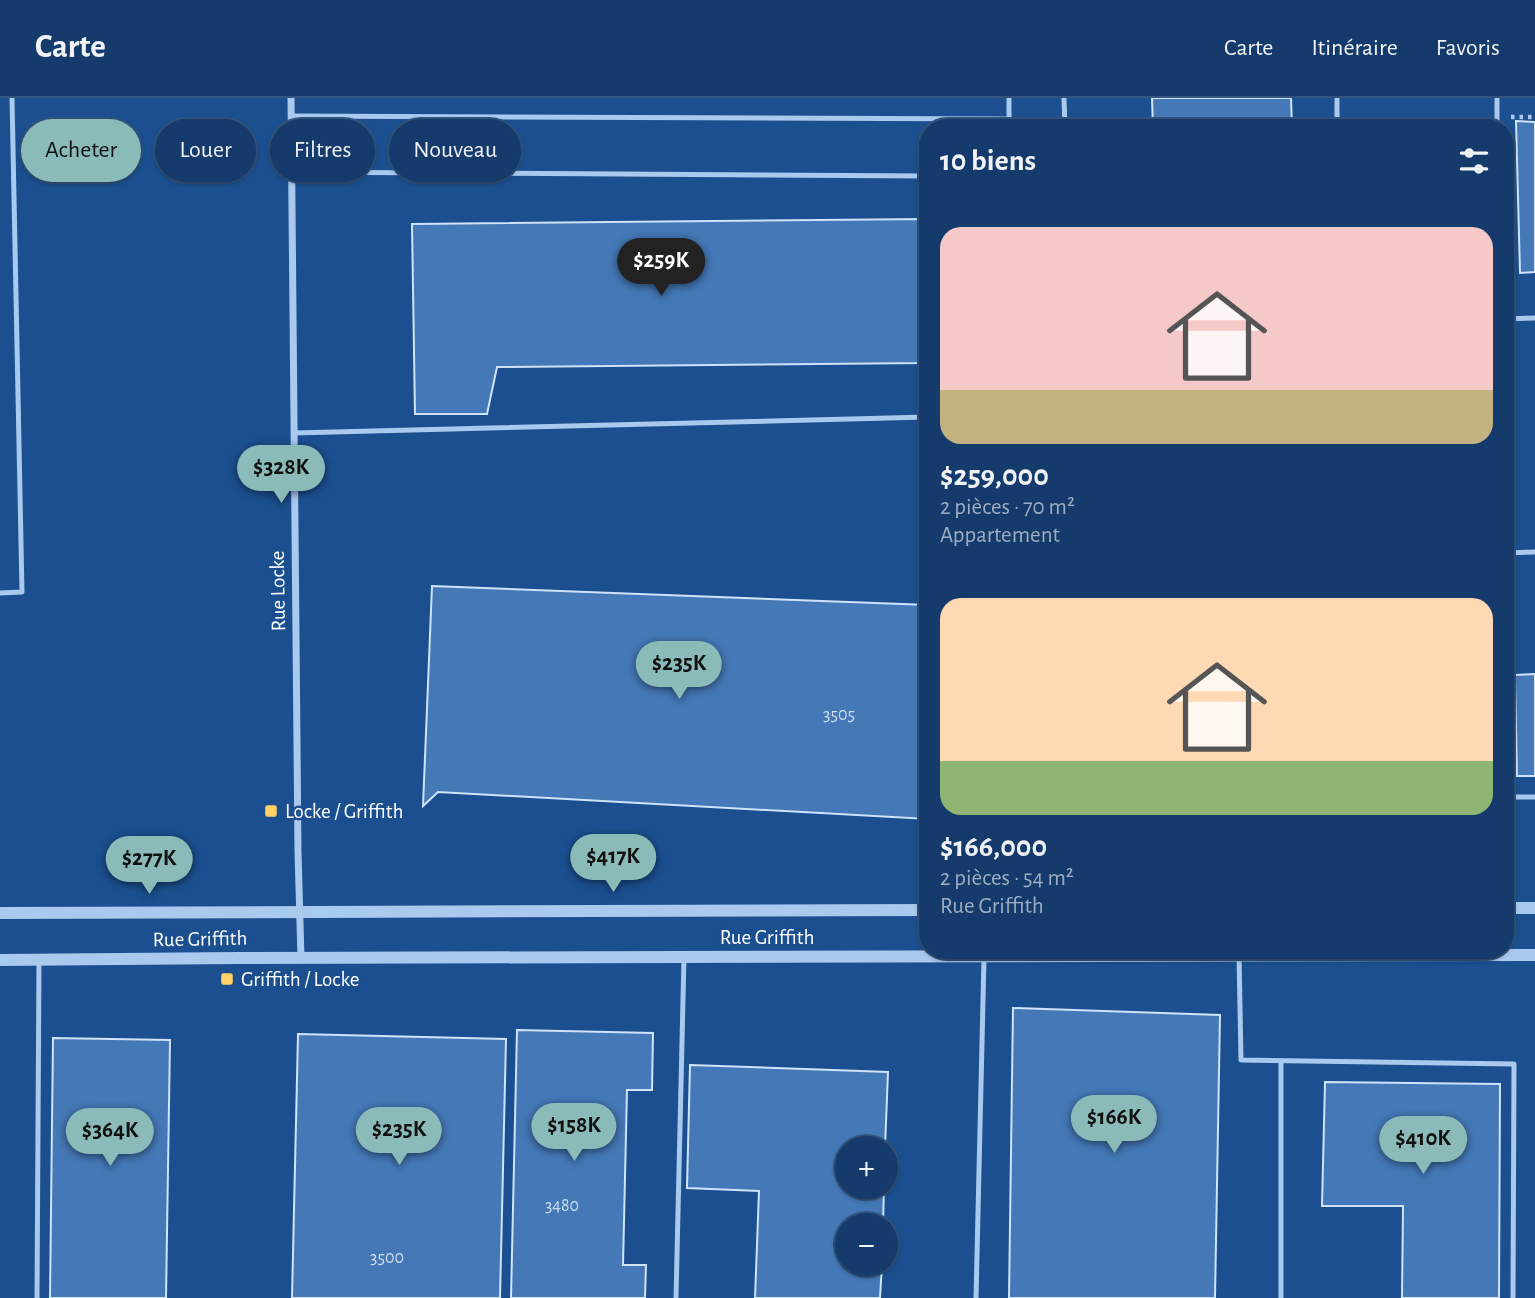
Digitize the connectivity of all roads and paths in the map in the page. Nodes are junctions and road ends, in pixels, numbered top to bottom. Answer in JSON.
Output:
{"nodes":[{"id":1,"x":12,"y":98,"type":"edge"},
{"id":2,"x":291,"y":98,"type":"edge"},
{"id":3,"x":1009,"y":98,"type":"edge"},
{"id":4,"x":1064,"y":98,"type":"edge"},
{"id":5,"x":1337,"y":98,"type":"edge"},
{"id":6,"x":1497,"y":98,"type":"edge"},
{"id":7,"x":291,"y":116,"type":"joint"},
{"id":8,"x":1512,"y":117,"type":"dead end"},
{"id":9,"x":1535,"y":117,"type":"edge"},
{"id":10,"x":1009,"y":119,"type":"joint"},
{"id":11,"x":1065,"y":119,"type":"edge"},
{"id":12,"x":1337,"y":119,"type":"edge"},
{"id":13,"x":1497,"y":119,"type":"edge"},
{"id":14,"x":375,"y":173,"type":"edge"},
{"id":15,"x":919,"y":176,"type":"edge"},
{"id":16,"x":291,"y":182,"type":"edge"},
{"id":17,"x":1535,"y":318,"type":"edge"},
{"id":18,"x":1514,"y":319,"type":"edge"},
{"id":19,"x":919,"y":417,"type":"edge"},
{"id":20,"x":294,"y":432,"type":"junction"},
{"id":21,"x":1535,"y":552,"type":"edge"},
{"id":22,"x":1514,"y":553,"type":"edge"},
{"id":23,"x":0,"y":593,"type":"edge"},
{"id":24,"x":1514,"y":797,"type":"edge"},
{"id":25,"x":1535,"y":797,"type":"edge"},
{"id":26,"x":1514,"y":908,"type":"edge"},
{"id":27,"x":1535,"y":908,"type":"edge"},
{"id":28,"x":919,"y":910,"type":"edge"},
{"id":29,"x":299,"y":912,"type":"junction"},
{"id":30,"x":0,"y":913,"type":"edge"},
{"id":31,"x":1514,"y":955,"type":"edge"},
{"id":32,"x":1535,"y":955,"type":"edge"},
{"id":33,"x":919,"y":956,"type":"edge"},
{"id":34,"x":684,"y":957,"type":"junction"},
{"id":35,"x":301,"y":958,"type":"junction"},
{"id":36,"x":984,"y":959,"type":"edge"},
{"id":37,"x":1239,"y":959,"type":"edge"},
{"id":38,"x":0,"y":960,"type":"edge"},
{"id":39,"x":40,"y":961,"type":"junction"},
{"id":40,"x":1281,"y":1061,"type":"junction"},
{"id":41,"x":37,"y":1298,"type":"edge"},
{"id":42,"x":676,"y":1298,"type":"edge"},
{"id":43,"x":976,"y":1298,"type":"edge"},
{"id":44,"x":1281,"y":1298,"type":"edge"},
{"id":45,"x":1513,"y":1298,"type":"edge"}],
"edges":[{"from":1,"to":23,"type":"lane"},
{"from":2,"to":7,"type":"street","name":"Rue Locke"},
{"from":3,"to":10,"type":"lane"},
{"from":4,"to":11,"type":"lane"},
{"from":5,"to":12,"type":"lane"},
{"from":6,"to":13,"type":"lane"},
{"from":7,"to":10,"type":"lane"},
{"from":8,"to":9,"type":"path"},
{"from":14,"to":15,"type":"lane"},
{"from":16,"to":20,"type":"street","name":"Rue Locke"},
{"from":17,"to":18,"type":"lane"},
{"from":19,"to":20,"type":"lane"},
{"from":20,"to":29,"type":"street","name":"Rue Locke"},
{"from":21,"to":22,"type":"lane"},
{"from":24,"to":25,"type":"lane"},
{"from":26,"to":27,"type":"street"},
{"from":28,"to":29,"type":"street","name":"Rue Griffith"},
{"from":29,"to":30,"type":"street","name":"Rue Griffith"},
{"from":29,"to":35,"type":"street","name":"Rue Locke"},
{"from":31,"to":32,"type":"street","name":"Rue Griffith"},
{"from":33,"to":34,"type":"street","name":"Rue Griffith"},
{"from":34,"to":35,"type":"street","name":"Rue Griffith"},
{"from":34,"to":42,"type":"lane"},
{"from":35,"to":39,"type":"street","name":"Rue Griffith"},
{"from":36,"to":43,"type":"lane"},
{"from":37,"to":40,"type":"lane"},
{"from":38,"to":39,"type":"street","name":"Rue Griffith"},
{"from":39,"to":41,"type":"lane"},
{"from":40,"to":44,"type":"lane"},
{"from":40,"to":45,"type":"lane"}]}
